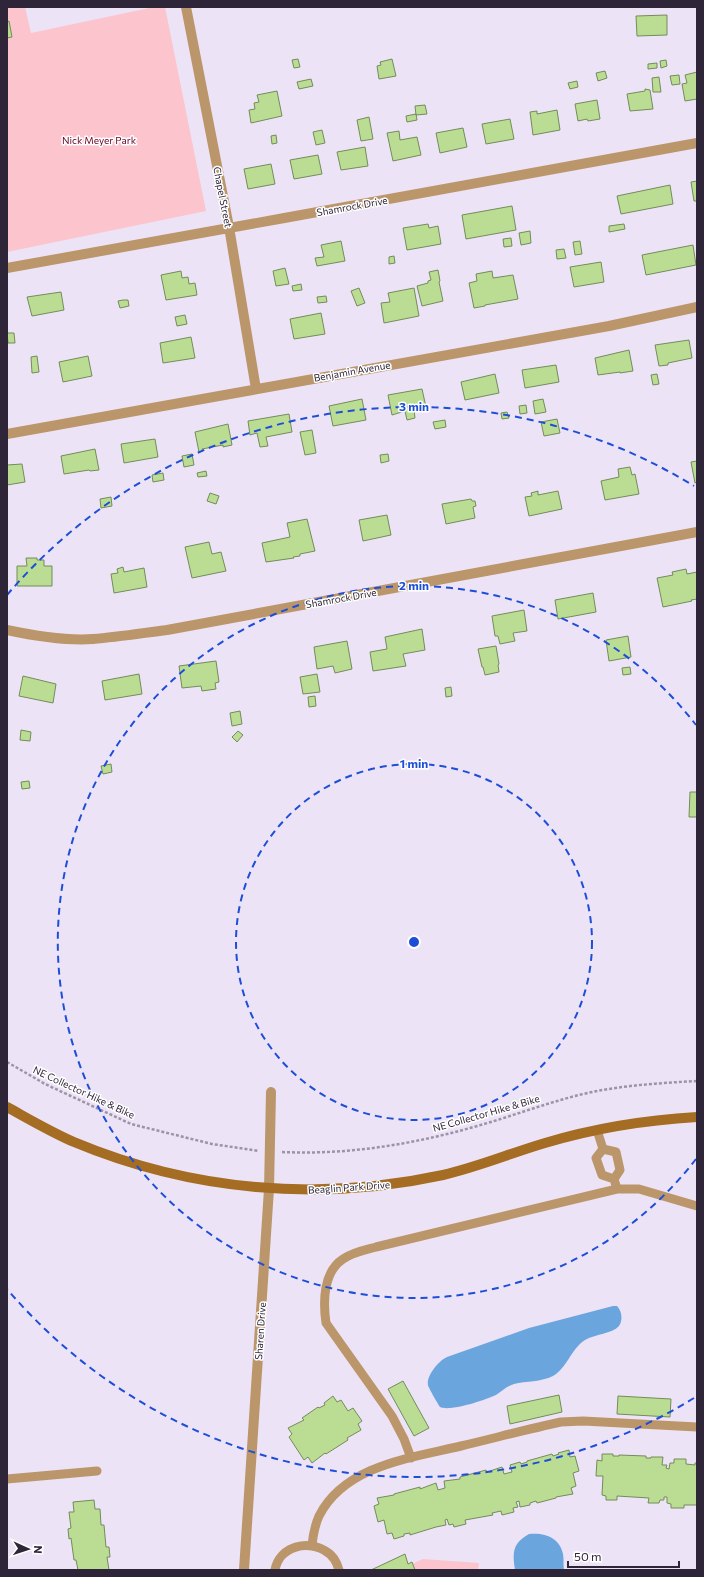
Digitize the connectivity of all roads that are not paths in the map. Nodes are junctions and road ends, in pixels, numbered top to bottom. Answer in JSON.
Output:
{"nodes":[{"id":1,"x":186,"y":7,"type":"edge"},
{"id":2,"x":697,"y":142,"type":"edge"},
{"id":3,"x":229,"y":228,"type":"junction"},
{"id":4,"x":7,"y":268,"type":"edge"},
{"id":5,"x":697,"y":307,"type":"edge"},
{"id":6,"x":256,"y":388,"type":"junction"},
{"id":7,"x":7,"y":434,"type":"edge"},
{"id":8,"x":697,"y":532,"type":"edge"},
{"id":9,"x":7,"y":630,"type":"edge"},
{"id":10,"x":271,"y":1092,"type":"dead end"},
{"id":11,"x":7,"y":1107,"type":"edge"},
{"id":12,"x":697,"y":1117,"type":"edge"},
{"id":13,"x":597,"y":1130,"type":"junction"},
{"id":14,"x":602,"y":1148,"type":"junction"},
{"id":15,"x":614,"y":1180,"type":"junction"},
{"id":16,"x":269,"y":1189,"type":"junction"},
{"id":17,"x":618,"y":1189,"type":"junction"},
{"id":18,"x":697,"y":1206,"type":"edge"},
{"id":19,"x":697,"y":1427,"type":"edge"},
{"id":20,"x":411,"y":1458,"type":"junction"},
{"id":21,"x":97,"y":1472,"type":"dead end"},
{"id":22,"x":7,"y":1479,"type":"edge"},
{"id":23,"x":312,"y":1546,"type":"junction"},
{"id":24,"x":244,"y":1570,"type":"edge"},
{"id":25,"x":275,"y":1570,"type":"edge"},
{"id":26,"x":339,"y":1570,"type":"edge"}],
"edges":[{"from":1,"to":3,"type":"street","name":"Chapel Street"},
{"from":2,"to":3,"type":"street","name":"Shamrock Drive"},
{"from":3,"to":4,"type":"street","name":"Shamrock Drive"},
{"from":3,"to":6,"type":"street","name":"Chapel Street"},
{"from":5,"to":6,"type":"street","name":"Benjamin Avenue"},
{"from":6,"to":7,"type":"street","name":"Benjamin Avenue"},
{"from":8,"to":9,"type":"street","name":"Shamrock Drive"},
{"from":10,"to":16,"type":"street","name":"Sharen Drive"},
{"from":11,"to":16,"type":"main road","name":"Beaglin Park Drive"},
{"from":12,"to":13,"type":"main road","name":"Beaglin Park Drive"},
{"from":13,"to":14,"type":"lane"},
{"from":13,"to":16,"type":"main road","name":"Beaglin Park Drive"},
{"from":14,"to":15,"type":"lane"},
{"from":14,"to":15,"type":"lane"},
{"from":15,"to":17,"type":"lane"},
{"from":16,"to":24,"type":"street","name":"Sharen Drive"},
{"from":17,"to":18,"type":"lane"},
{"from":17,"to":20,"type":"lane"},
{"from":19,"to":20,"type":"lane"},
{"from":20,"to":23,"type":"lane"},
{"from":21,"to":22,"type":"lane"},
{"from":23,"to":25,"type":"lane"},
{"from":23,"to":26,"type":"lane"}]}
